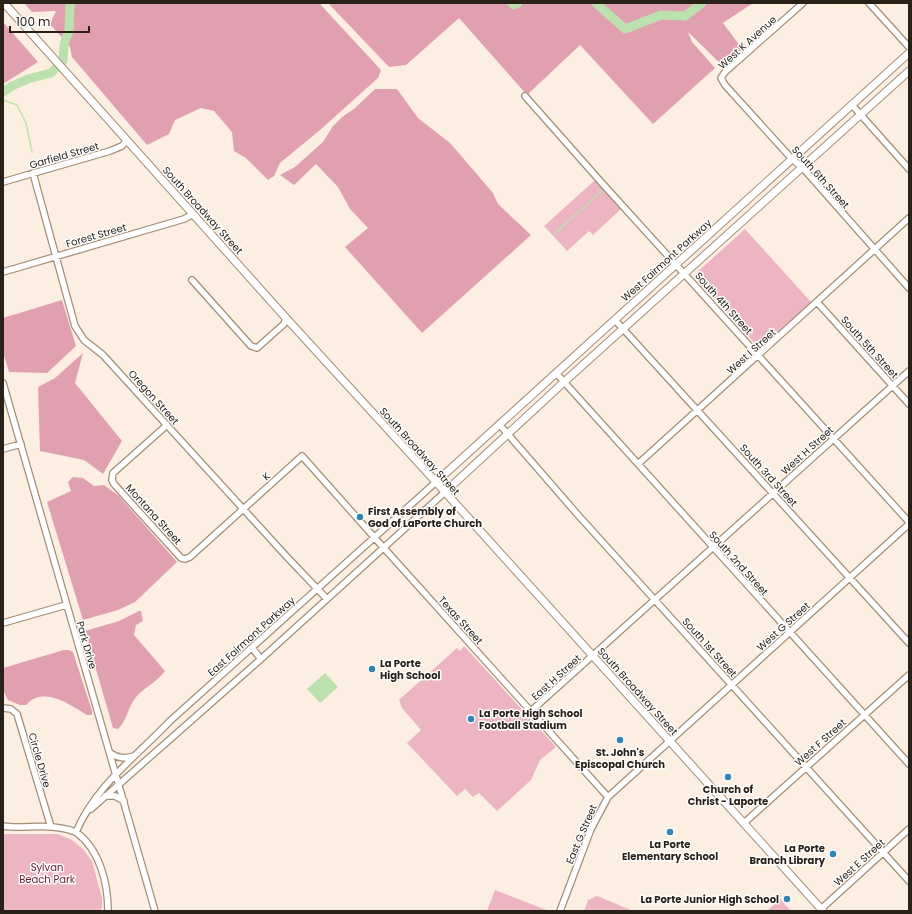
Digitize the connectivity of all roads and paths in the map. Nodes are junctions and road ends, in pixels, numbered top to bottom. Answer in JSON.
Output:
{"nodes":[{"id":1,"x":4,"y":3,"type":"edge"},
{"id":2,"x":803,"y":3,"type":"edge"},
{"id":3,"x":868,"y":3,"type":"edge"},
{"id":4,"x":909,"y":47,"type":"edge"},
{"id":5,"x":909,"y":53,"type":"edge"},
{"id":6,"x":909,"y":71,"type":"edge"},
{"id":7,"x":721,"y":78,"type":"joint"},
{"id":8,"x":525,"y":96,"type":"dead end"},
{"id":9,"x":852,"y":105,"type":"junction"},
{"id":10,"x":861,"y":115,"type":"junction"},
{"id":11,"x":127,"y":140,"type":"junction"},
{"id":12,"x":792,"y":159,"type":"junction"},
{"id":13,"x":802,"y":168,"type":"junction"},
{"id":14,"x":909,"y":169,"type":"edge"},
{"id":15,"x":32,"y":173,"type":"junction"},
{"id":16,"x":3,"y":182,"type":"edge"},
{"id":17,"x":734,"y":211,"type":"junction"},
{"id":18,"x":193,"y":214,"type":"junction"},
{"id":19,"x":909,"y":218,"type":"edge"},
{"id":20,"x":744,"y":220,"type":"junction"},
{"id":21,"x":874,"y":249,"type":"junction"},
{"id":22,"x":56,"y":257,"type":"junction"},
{"id":23,"x":676,"y":264,"type":"junction"},
{"id":24,"x":3,"y":272,"type":"edge"},
{"id":25,"x":685,"y":273,"type":"junction"},
{"id":26,"x":192,"y":280,"type":"dead end"},
{"id":27,"x":909,"y":288,"type":"edge"},
{"id":28,"x":817,"y":302,"type":"junction"},
{"id":29,"x":286,"y":318,"type":"junction"},
{"id":30,"x":615,"y":320,"type":"junction"},
{"id":31,"x":624,"y":329,"type":"junction"},
{"id":32,"x":759,"y":355,"type":"junction"},
{"id":33,"x":909,"y":371,"type":"edge"},
{"id":34,"x":556,"y":373,"type":"junction"},
{"id":35,"x":564,"y":382,"type":"junction"},
{"id":36,"x":3,"y":383,"type":"edge"},
{"id":37,"x":892,"y":386,"type":"junction"},
{"id":38,"x":909,"y":404,"type":"edge"},
{"id":39,"x":698,"y":411,"type":"junction"},
{"id":40,"x":499,"y":424,"type":"junction"},
{"id":41,"x":167,"y":425,"type":"junction"},
{"id":42,"x":507,"y":435,"type":"junction"},
{"id":43,"x":833,"y":439,"type":"junction"},
{"id":44,"x":20,"y":444,"type":"junction"},
{"id":45,"x":3,"y":449,"type":"edge"},
{"id":46,"x":469,"y":451,"type":"junction"},
{"id":47,"x":302,"y":456,"type":"joint"},
{"id":48,"x":478,"y":461,"type":"junction"},
{"id":49,"x":638,"y":464,"type":"junction"},
{"id":50,"x":436,"y":482,"type":"junction"},
{"id":51,"x":445,"y":492,"type":"junction"},
{"id":52,"x":773,"y":493,"type":"junction"},
{"id":53,"x":243,"y":509,"type":"junction"},
{"id":54,"x":909,"y":523,"type":"edge"},
{"id":55,"x":374,"y":537,"type":"junction"},
{"id":56,"x":384,"y":547,"type":"junction"},
{"id":57,"x":713,"y":548,"type":"junction"},
{"id":58,"x":850,"y":577,"type":"junction"},
{"id":59,"x":317,"y":589,"type":"junction"},
{"id":60,"x":326,"y":598,"type":"junction"},
{"id":61,"x":655,"y":600,"type":"junction"},
{"id":62,"x":66,"y":605,"type":"junction"},
{"id":63,"x":3,"y":623,"type":"edge"},
{"id":64,"x":790,"y":632,"type":"junction"},
{"id":65,"x":909,"y":643,"type":"edge"},
{"id":66,"x":252,"y":648,"type":"junction"},
{"id":67,"x":593,"y":655,"type":"junction"},
{"id":68,"x":260,"y":659,"type":"junction"},
{"id":69,"x":909,"y":675,"type":"edge"},
{"id":70,"x":732,"y":684,"type":"junction"},
{"id":71,"x":3,"y":708,"type":"edge"},
{"id":72,"x":531,"y":712,"type":"junction"},
{"id":73,"x":865,"y":715,"type":"junction"},
{"id":74,"x":669,"y":741,"type":"junction"},
{"id":75,"x":110,"y":752,"type":"junction"},
{"id":76,"x":135,"y":756,"type":"junction"},
{"id":77,"x":909,"y":764,"type":"edge"},
{"id":78,"x":806,"y":768,"type":"junction"},
{"id":79,"x":116,"y":773,"type":"junction"},
{"id":80,"x":119,"y":784,"type":"junction"},
{"id":81,"x":104,"y":796,"type":"junction"},
{"id":82,"x":608,"y":796,"type":"junction"},
{"id":83,"x":124,"y":801,"type":"junction"},
{"id":84,"x":87,"y":812,"type":"junction"},
{"id":85,"x":744,"y":824,"type":"junction"},
{"id":86,"x":3,"y":826,"type":"edge"},
{"id":87,"x":51,"y":827,"type":"junction"},
{"id":88,"x":909,"y":830,"type":"edge"},
{"id":89,"x":76,"y":832,"type":"junction"},
{"id":90,"x":883,"y":853,"type":"junction"},
{"id":91,"x":909,"y":881,"type":"edge"},
{"id":92,"x":822,"y":910,"type":"edge"},
{"id":93,"x":108,"y":911,"type":"edge"},
{"id":94,"x":155,"y":911,"type":"edge"},
{"id":95,"x":560,"y":911,"type":"edge"}],
"edges":[{"from":1,"to":11,"type":"main road","name":"South Broadway Street"},
{"from":2,"to":7,"type":"street","name":"West K Avenue"},
{"from":3,"to":4,"type":"street"},
{"from":5,"to":9,"type":"main road","name":"West Fairmont Parkway"},
{"from":6,"to":10,"type":"main road"},
{"from":7,"to":12,"type":"street","name":"South 6th Street"},
{"from":8,"to":23,"type":"street","name":"South 4th Street"},
{"from":9,"to":10,"type":"street"},
{"from":9,"to":12,"type":"main road","name":"West Fairmont Parkway"},
{"from":10,"to":13,"type":"main road"},
{"from":10,"to":14,"type":"street"},
{"from":11,"to":15,"type":"street","name":"Garfield Street"},
{"from":11,"to":18,"type":"main road","name":"South Broadway Street"},
{"from":12,"to":13,"type":"street","name":"South 6th Street"},
{"from":12,"to":17,"type":"main road","name":"West Fairmont Parkway"},
{"from":13,"to":20,"type":"main road"},
{"from":13,"to":21,"type":"street","name":"South 6th Street"},
{"from":15,"to":16,"type":"street","name":"Garfield Street"},
{"from":15,"to":22,"type":"street","name":"Oregon Street"},
{"from":17,"to":20,"type":"main road"},
{"from":17,"to":23,"type":"main road","name":"West Fairmont Parkway"},
{"from":18,"to":22,"type":"street","name":"Forest Street"},
{"from":18,"to":29,"type":"main road","name":"South Broadway Street"},
{"from":19,"to":21,"type":"street","name":"West I Street"},
{"from":20,"to":25,"type":"main road"},
{"from":21,"to":27,"type":"street","name":"South 6th Street"},
{"from":21,"to":28,"type":"street","name":"West I Street"},
{"from":22,"to":24,"type":"street","name":"Forest Street"},
{"from":22,"to":41,"type":"street","name":"Oregon Street"},
{"from":23,"to":25,"type":"street","name":"South 4th Street"},
{"from":23,"to":30,"type":"main road","name":"West Fairmont Parkway"},
{"from":25,"to":31,"type":"main road"},
{"from":25,"to":32,"type":"street","name":"South 4th Street"},
{"from":26,"to":29,"type":"street"},
{"from":28,"to":32,"type":"street","name":"West I Street"},
{"from":28,"to":37,"type":"street","name":"South 5th Street"},
{"from":29,"to":50,"type":"main road","name":"South Broadway Street"},
{"from":30,"to":31,"type":"street","name":"South 3rd Street"},
{"from":30,"to":34,"type":"main road","name":"West Fairmont Parkway"},
{"from":31,"to":35,"type":"main road"},
{"from":31,"to":39,"type":"street","name":"South 3rd Street"},
{"from":32,"to":39,"type":"street","name":"West I Street"},
{"from":32,"to":43,"type":"street","name":"South 4th Street"},
{"from":33,"to":37,"type":"street","name":"West H Street"},
{"from":34,"to":35,"type":"street","name":"South 2nd Street"},
{"from":34,"to":40,"type":"main road","name":"West Fairmont Parkway"},
{"from":35,"to":42,"type":"main road"},
{"from":35,"to":49,"type":"street","name":"South 2nd Street"},
{"from":36,"to":44,"type":"street","name":"Park Drive"},
{"from":37,"to":38,"type":"street","name":"South 5th Street"},
{"from":37,"to":43,"type":"street","name":"West H Street"},
{"from":39,"to":49,"type":"street","name":"West I Street"},
{"from":39,"to":52,"type":"street","name":"South 3rd Street"},
{"from":40,"to":42,"type":"street","name":"South 1st Street"},
{"from":40,"to":46,"type":"main road","name":"West Fairmont Parkway"},
{"from":41,"to":53,"type":"street","name":"Oregon Street"},
{"from":41,"to":53,"type":"street","name":"Montana Street"},
{"from":42,"to":48,"type":"main road"},
{"from":42,"to":61,"type":"street","name":"South 1st Street"},
{"from":43,"to":52,"type":"street","name":"West H Street"},
{"from":43,"to":54,"type":"street","name":"South 4th Street"},
{"from":44,"to":45,"type":"street"},
{"from":44,"to":62,"type":"street","name":"Park Drive"},
{"from":46,"to":48,"type":"main road"},
{"from":46,"to":50,"type":"main road","name":"West Fairmont Parkway"},
{"from":47,"to":53,"type":"street","name":"K"},
{"from":47,"to":55,"type":"street","name":"Texas Street"},
{"from":48,"to":51,"type":"main road"},
{"from":49,"to":57,"type":"street","name":"South 2nd Street"},
{"from":50,"to":51,"type":"main road","name":"South Broadway Street"},
{"from":50,"to":55,"type":"street","name":"East Fairmont Parkway"},
{"from":51,"to":56,"type":"street","name":"East Fairmont Parkway"},
{"from":51,"to":67,"type":"main road","name":"South Broadway Street"},
{"from":52,"to":57,"type":"street","name":"West H Street"},
{"from":52,"to":58,"type":"street","name":"South 3rd Street"},
{"from":53,"to":59,"type":"street","name":"Oregon Street"},
{"from":54,"to":58,"type":"street","name":"West G Street"},
{"from":55,"to":56,"type":"street","name":"Texas Street"},
{"from":55,"to":59,"type":"street","name":"East Fairmont Parkway"},
{"from":56,"to":60,"type":"street","name":"East Fairmont Parkway"},
{"from":56,"to":72,"type":"street","name":"Texas Street"},
{"from":57,"to":61,"type":"street","name":"West H Street"},
{"from":57,"to":64,"type":"street","name":"South 2nd Street"},
{"from":58,"to":64,"type":"street","name":"West G Street"},
{"from":58,"to":65,"type":"street","name":"South 3rd Street"},
{"from":59,"to":60,"type":"street","name":"Oregon Street"},
{"from":59,"to":66,"type":"street","name":"East Fairmont Parkway"},
{"from":60,"to":68,"type":"street","name":"East Fairmont Parkway"},
{"from":61,"to":67,"type":"street","name":"West H Street"},
{"from":61,"to":70,"type":"street","name":"South 1st Street"},
{"from":62,"to":63,"type":"street"},
{"from":62,"to":75,"type":"street","name":"Park Drive"},
{"from":64,"to":70,"type":"street","name":"West G Street"},
{"from":64,"to":73,"type":"street","name":"South 2nd Street"},
{"from":66,"to":68,"type":"street"},
{"from":66,"to":76,"type":"street","name":"East Fairmont Parkway"},
{"from":67,"to":72,"type":"street","name":"East H Street"},
{"from":67,"to":74,"type":"main road","name":"South Broadway Street"},
{"from":68,"to":80,"type":"street","name":"East Fairmont Parkway"},
{"from":69,"to":73,"type":"street","name":"West F Street"},
{"from":70,"to":74,"type":"street","name":"West G Street"},
{"from":70,"to":78,"type":"street","name":"South 1st Street"},
{"from":71,"to":87,"type":"street","name":"Circle Drive"},
{"from":72,"to":82,"type":"street","name":"Texas Street"},
{"from":73,"to":77,"type":"street","name":"South 2nd Street"},
{"from":73,"to":78,"type":"street","name":"West F Street"},
{"from":74,"to":82,"type":"street","name":"East G Street"},
{"from":74,"to":85,"type":"main road","name":"South Broadway Street"},
{"from":75,"to":76,"type":"street"},
{"from":75,"to":79,"type":"street","name":"Park Drive"},
{"from":76,"to":79,"type":"street","name":"East Fairmont Parkway"},
{"from":78,"to":85,"type":"street","name":"West F Street"},
{"from":78,"to":90,"type":"street","name":"South 1st Street"},
{"from":79,"to":80,"type":"street","name":"Park Drive"},
{"from":79,"to":84,"type":"street","name":"East Fairmont Parkway"},
{"from":80,"to":81,"type":"street","name":"East Fairmont Parkway"},
{"from":80,"to":83,"type":"street","name":"Park Drive"},
{"from":81,"to":83,"type":"street"},
{"from":81,"to":84,"type":"street","name":"East Fairmont Parkway"},
{"from":82,"to":95,"type":"street","name":"East G Street"},
{"from":83,"to":94,"type":"street","name":"Park Drive"},
{"from":84,"to":89,"type":"street","name":"East Fairmont Parkway"},
{"from":85,"to":92,"type":"main road","name":"South Broadway Street"},
{"from":86,"to":87,"type":"street"},
{"from":87,"to":89,"type":"street"},
{"from":88,"to":90,"type":"street","name":"West E Street"},
{"from":89,"to":93,"type":"street"},
{"from":90,"to":91,"type":"street","name":"South 1st Street"},
{"from":90,"to":92,"type":"street","name":"West E Street"}]}
